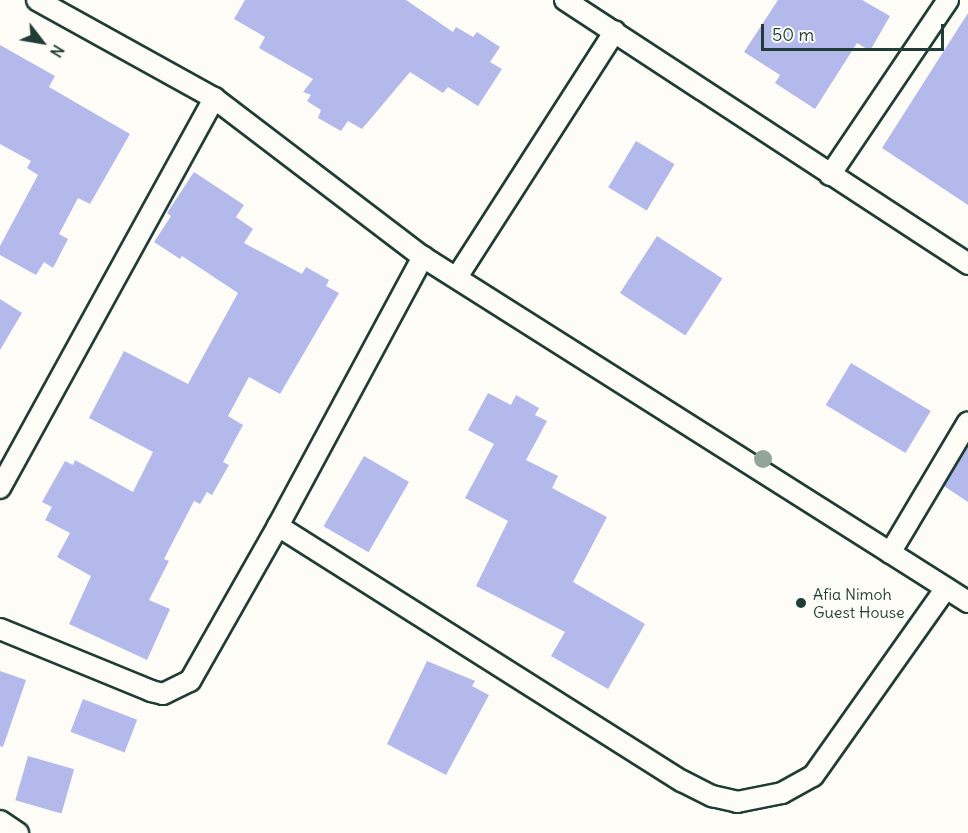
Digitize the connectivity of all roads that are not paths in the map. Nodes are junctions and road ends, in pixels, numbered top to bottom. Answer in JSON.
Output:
{"nodes":[{"id":1,"x":38,"y":0,"type":"edge"},
{"id":2,"x":565,"y":0,"type":"edge"},
{"id":3,"x":948,"y":0,"type":"edge"},
{"id":4,"x":615,"y":31,"type":"junction"},
{"id":5,"x":214,"y":98,"type":"junction"},
{"id":6,"x":830,"y":175,"type":"junction"},
{"id":7,"x":423,"y":257,"type":"junction"},
{"id":8,"x":968,"y":264,"type":"edge"},
{"id":9,"x":457,"y":278,"type":"junction"},
{"id":10,"x":968,"y":422,"type":"edge"},
{"id":11,"x":0,"y":488,"type":"edge"},
{"id":12,"x":278,"y":526,"type":"junction"},
{"id":13,"x":890,"y":553,"type":"junction"},
{"id":14,"x":946,"y":588,"type":"junction"},
{"id":15,"x":968,"y":602,"type":"edge"},
{"id":16,"x":0,"y":629,"type":"edge"},
{"id":17,"x":0,"y":821,"type":"edge"},
{"id":18,"x":18,"y":833,"type":"edge"}],
"edges":[{"from":1,"to":5,"type":"street"},
{"from":2,"to":4,"type":"street"},
{"from":3,"to":6,"type":"street"},
{"from":4,"to":6,"type":"street"},
{"from":4,"to":9,"type":"street"},
{"from":5,"to":7,"type":"street"},
{"from":5,"to":11,"type":"street"},
{"from":6,"to":8,"type":"street"},
{"from":7,"to":9,"type":"street"},
{"from":7,"to":12,"type":"street"},
{"from":9,"to":13,"type":"street"},
{"from":10,"to":13,"type":"street"},
{"from":12,"to":14,"type":"street"},
{"from":12,"to":16,"type":"street"},
{"from":13,"to":14,"type":"street"},
{"from":14,"to":15,"type":"street"},
{"from":17,"to":18,"type":"street"}]}
